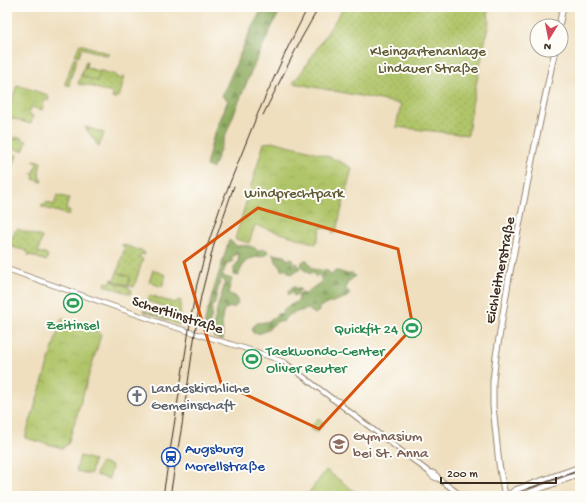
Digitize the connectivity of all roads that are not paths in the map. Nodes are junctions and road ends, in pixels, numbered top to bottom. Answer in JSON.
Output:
{"nodes":[{"id":1,"x":563,"y":7,"type":"edge"},
{"id":2,"x":561,"y":18,"type":"edge"},
{"id":3,"x":552,"y":58,"type":"edge"},
{"id":4,"x":7,"y":269,"type":"edge"},
{"id":5,"x":580,"y":467,"type":"edge"},
{"id":6,"x":580,"y":474,"type":"edge"},
{"id":7,"x":462,"y":496,"type":"edge"},
{"id":8,"x":506,"y":496,"type":"edge"},
{"id":9,"x":524,"y":496,"type":"edge"}],
"edges":[{"from":1,"to":2,"type":"main road"},
{"from":3,"to":8,"type":"main road","name":"Eichleitnerstraße"},
{"from":4,"to":7,"type":"street","name":"Schertlinstraße"},
{"from":5,"to":8,"type":"main road"},
{"from":6,"to":9,"type":"main road"}]}
